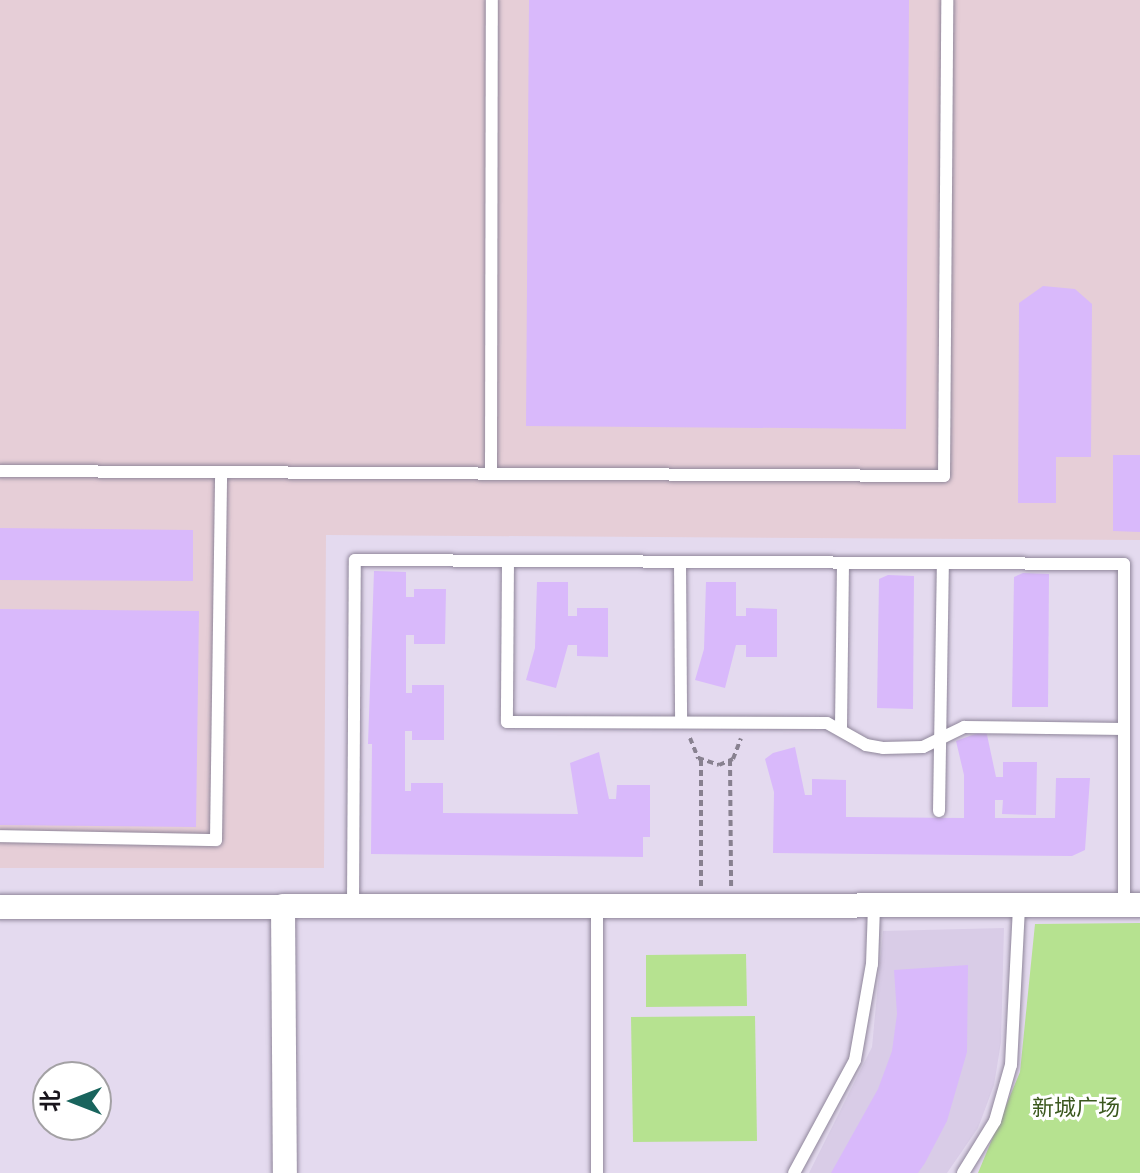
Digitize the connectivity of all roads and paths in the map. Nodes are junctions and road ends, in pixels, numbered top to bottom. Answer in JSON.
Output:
{"nodes":[{"id":1,"x":492,"y":0,"type":"edge"},
{"id":2,"x":947,"y":0,"type":"edge"},
{"id":3,"x":0,"y":471,"type":"edge"},
{"id":4,"x":221,"y":472,"type":"junction"},
{"id":5,"x":491,"y":474,"type":"junction"},
{"id":6,"x":508,"y":561,"type":"junction"},
{"id":7,"x":680,"y":562,"type":"junction"},
{"id":8,"x":843,"y":563,"type":"junction"},
{"id":9,"x":943,"y":563,"type":"junction"},
{"id":10,"x":732,"y":721,"type":"junction"},
{"id":11,"x":681,"y":722,"type":"junction"},
{"id":12,"x":697,"y":722,"type":"junction"},
{"id":13,"x":841,"y":727,"type":"junction"},
{"id":14,"x":1124,"y":729,"type":"junction"},
{"id":15,"x":941,"y":738,"type":"junction"},
{"id":16,"x":701,"y":760,"type":"junction"},
{"id":17,"x":730,"y":760,"type":"junction"},
{"id":18,"x":939,"y":811,"type":"dead end"},
{"id":19,"x":0,"y":836,"type":"edge"},
{"id":20,"x":1019,"y":905,"type":"junction"},
{"id":21,"x":1132,"y":905,"type":"edge"},
{"id":22,"x":283,"y":906,"type":"junction"},
{"id":23,"x":353,"y":906,"type":"junction"},
{"id":24,"x":597,"y":906,"type":"junction"},
{"id":25,"x":701,"y":906,"type":"junction"},
{"id":26,"x":731,"y":906,"type":"junction"},
{"id":27,"x":874,"y":906,"type":"junction"},
{"id":28,"x":0,"y":907,"type":"edge"},
{"id":29,"x":285,"y":1173,"type":"edge"},
{"id":30,"x":597,"y":1173,"type":"edge"},
{"id":31,"x":794,"y":1173,"type":"edge"},
{"id":32,"x":963,"y":1173,"type":"edge"}],
"edges":[{"from":1,"to":5,"type":"lane"},
{"from":2,"to":5,"type":"lane"},
{"from":3,"to":4,"type":"lane"},
{"from":4,"to":5,"type":"lane"},
{"from":4,"to":19,"type":"lane"},
{"from":6,"to":7,"type":"lane"},
{"from":6,"to":11,"type":"lane"},
{"from":6,"to":23,"type":"lane"},
{"from":7,"to":8,"type":"lane"},
{"from":7,"to":11,"type":"lane"},
{"from":8,"to":9,"type":"lane"},
{"from":8,"to":13,"type":"lane"},
{"from":9,"to":14,"type":"lane"},
{"from":9,"to":15,"type":"lane"},
{"from":10,"to":12,"type":"lane"},
{"from":10,"to":13,"type":"lane"},
{"from":10,"to":17,"type":"path"},
{"from":11,"to":12,"type":"lane"},
{"from":12,"to":16,"type":"path"},
{"from":13,"to":15,"type":"lane"},
{"from":14,"to":15,"type":"lane"},
{"from":14,"to":21,"type":"lane"},
{"from":15,"to":18,"type":"lane"},
{"from":16,"to":17,"type":"path"},
{"from":16,"to":25,"type":"path"},
{"from":17,"to":26,"type":"path"},
{"from":20,"to":21,"type":"street"},
{"from":20,"to":27,"type":"street"},
{"from":20,"to":32,"type":"lane"},
{"from":22,"to":23,"type":"street"},
{"from":22,"to":28,"type":"street"},
{"from":22,"to":29,"type":"street"},
{"from":23,"to":24,"type":"street"},
{"from":24,"to":25,"type":"street"},
{"from":24,"to":30,"type":"lane"},
{"from":25,"to":26,"type":"street"},
{"from":26,"to":27,"type":"street"},
{"from":27,"to":31,"type":"lane"}]}
